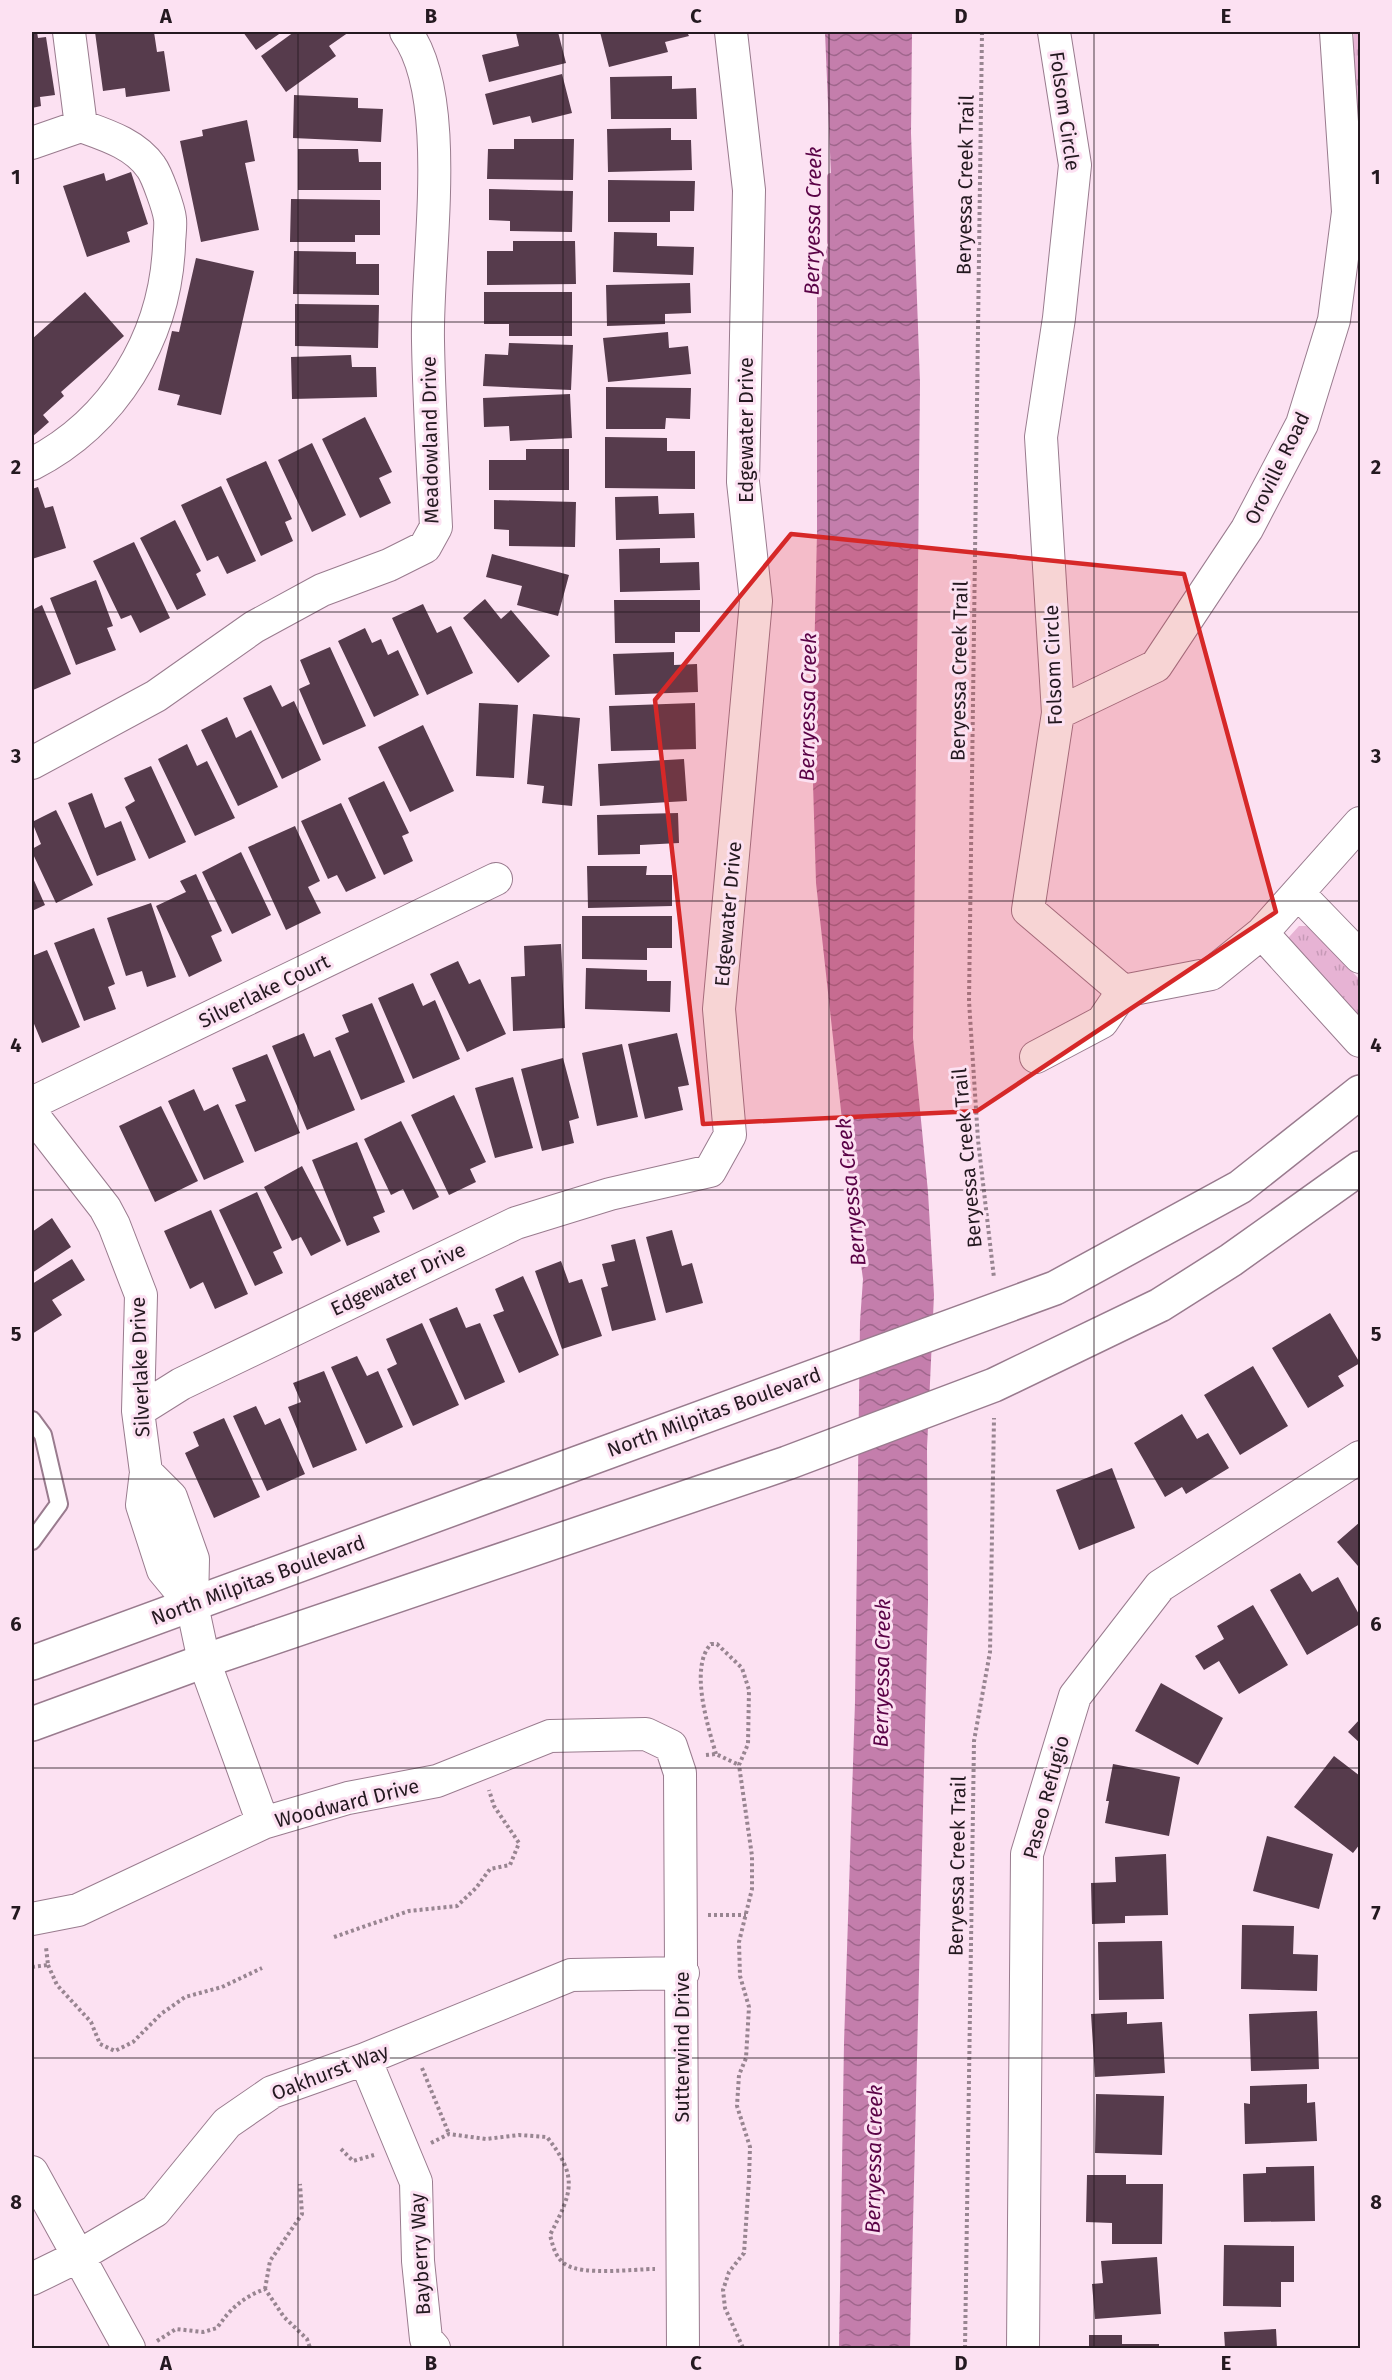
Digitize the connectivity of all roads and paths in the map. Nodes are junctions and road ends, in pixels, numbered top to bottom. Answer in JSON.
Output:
{"nodes":[{"id":1,"x":69,"y":32,"type":"edge"},
{"id":2,"x":406,"y":32,"type":"edge"},
{"id":3,"x":731,"y":32,"type":"edge"},
{"id":4,"x":982,"y":32,"type":"edge"},
{"id":5,"x":1054,"y":32,"type":"edge"},
{"id":6,"x":1335,"y":32,"type":"edge"},
{"id":7,"x":81,"y":126,"type":"junction"},
{"id":8,"x":32,"y":143,"type":"edge"},
{"id":9,"x":1354,"y":212,"type":"edge"},
{"id":10,"x":32,"y":464,"type":"edge"},
{"id":11,"x":1059,"y":713,"type":"junction"},
{"id":12,"x":32,"y":763,"type":"edge"},
{"id":13,"x":1360,"y":823,"type":"edge"},
{"id":14,"x":496,"y":879,"type":"dead end"},
{"id":15,"x":1299,"y":894,"type":"junction"},
{"id":16,"x":1262,"y":933,"type":"junction"},
{"id":17,"x":1360,"y":957,"type":"edge"},
{"id":18,"x":1123,"y":991,"type":"junction"},
{"id":19,"x":1360,"y":1041,"type":"edge"},
{"id":20,"x":1036,"y":1057,"type":"dead end"},
{"id":21,"x":1360,"y":1092,"type":"edge"},
{"id":22,"x":32,"y":1103,"type":"edge"},
{"id":23,"x":32,"y":1114,"type":"edge"},
{"id":24,"x":1360,"y":1168,"type":"edge"},
{"id":25,"x":998,"y":1309,"type":"junction"},
{"id":26,"x":994,"y":1385,"type":"junction"},
{"id":27,"x":138,"y":1411,"type":"junction"},
{"id":28,"x":32,"y":1420,"type":"edge"},
{"id":29,"x":1360,"y":1457,"type":"edge"},
{"id":30,"x":32,"y":1541,"type":"edge"},
{"id":31,"x":192,"y":1605,"type":"junction"},
{"id":32,"x":204,"y":1661,"type":"junction"},
{"id":33,"x":32,"y":1663,"type":"edge"},
{"id":34,"x":32,"y":1724,"type":"edge"},
{"id":35,"x":671,"y":1746,"type":"joint"},
{"id":36,"x":716,"y":1754,"type":"dead end"},
{"id":37,"x":481,"y":1764,"type":"junction"},
{"id":38,"x":263,"y":1823,"type":"junction"},
{"id":39,"x":682,"y":1914,"type":"junction"},
{"id":40,"x":746,"y":1915,"type":"junction"},
{"id":41,"x":32,"y":1919,"type":"edge"},
{"id":42,"x":334,"y":1937,"type":"dead end"},
{"id":43,"x":48,"y":1965,"type":"dead end"},
{"id":44,"x":262,"y":1968,"type":"dead end"},
{"id":45,"x":682,"y":1973,"type":"junction"},
{"id":46,"x":411,"y":2040,"type":"junction"},
{"id":47,"x":365,"y":2058,"type":"junction"},
{"id":48,"x":449,"y":2134,"type":"junction"},
{"id":49,"x":405,"y":2155,"type":"junction"},
{"id":50,"x":32,"y":2172,"type":"edge"},
{"id":51,"x":300,"y":2184,"type":"dead end"},
{"id":52,"x":77,"y":2257,"type":"junction"},
{"id":53,"x":682,"y":2269,"type":"junction"},
{"id":54,"x":32,"y":2279,"type":"edge"},
{"id":55,"x":265,"y":2289,"type":"junction"},
{"id":56,"x":140,"y":2346,"type":"edge"},
{"id":57,"x":310,"y":2349,"type":"edge"},
{"id":58,"x":434,"y":2349,"type":"edge"},
{"id":59,"x":683,"y":2349,"type":"edge"},
{"id":60,"x":743,"y":2349,"type":"edge"},
{"id":61,"x":965,"y":2349,"type":"edge"},
{"id":62,"x":1023,"y":2349,"type":"edge"}],
"edges":[{"from":1,"to":7,"type":"street"},
{"from":2,"to":12,"type":"street","name":"Meadowland Drive"},
{"from":3,"to":27,"type":"street","name":"Edgewater Drive"},
{"from":4,"to":25,"type":"path","name":"Beryessa Creek Trail"},
{"from":5,"to":11,"type":"street","name":"Folsom Circle"},
{"from":6,"to":9,"type":"street","name":"Oroville Road"},
{"from":7,"to":8,"type":"street"},
{"from":7,"to":10,"type":"street"},
{"from":9,"to":11,"type":"street","name":"Oroville Road"},
{"from":11,"to":18,"type":"street","name":"Folsom Circle"},
{"from":13,"to":15,"type":"street"},
{"from":14,"to":22,"type":"street","name":"Silverlake Court"},
{"from":15,"to":16,"type":"street"},
{"from":15,"to":17,"type":"street"},
{"from":16,"to":18,"type":"street"},
{"from":16,"to":19,"type":"street"},
{"from":18,"to":20,"type":"street"},
{"from":21,"to":25,"type":"main road","name":"North Milpitas Boulevard"},
{"from":23,"to":27,"type":"street","name":"Silverlake Drive"},
{"from":24,"to":26,"type":"main road"},
{"from":25,"to":31,"type":"main road","name":"North Milpitas Boulevard"},
{"from":26,"to":32,"type":"main road"},
{"from":26,"to":61,"type":"path","name":"Beryessa Creek Trail"},
{"from":27,"to":31,"type":"street","name":"Silverlake Drive"},
{"from":28,"to":30,"type":"lane"},
{"from":29,"to":62,"type":"street","name":"Paseo Refugio"},
{"from":31,"to":32,"type":"street","name":"Silverlake Drive"},
{"from":31,"to":33,"type":"main road","name":"North Milpitas Boulevard"},
{"from":32,"to":34,"type":"main road"},
{"from":32,"to":38,"type":"street","name":"Silverlake Drive"},
{"from":35,"to":37,"type":"street","name":"Woodward Drive"},
{"from":35,"to":39,"type":"street","name":"Sutterwind Drive"},
{"from":36,"to":40,"type":"path"},
{"from":37,"to":38,"type":"street","name":"Woodward Drive"},
{"from":37,"to":42,"type":"path"},
{"from":38,"to":41,"type":"street","name":"Woodward Drive"},
{"from":39,"to":40,"type":"path"},
{"from":39,"to":45,"type":"street","name":"Sutterwind Drive"},
{"from":40,"to":60,"type":"path"},
{"from":43,"to":44,"type":"path"},
{"from":45,"to":46,"type":"street","name":"Oakhurst Way"},
{"from":45,"to":53,"type":"street","name":"Sutterwind Drive"},
{"from":46,"to":47,"type":"street","name":"Oakhurst Way"},
{"from":46,"to":48,"type":"path"},
{"from":47,"to":49,"type":"street","name":"Bayberry Way"},
{"from":47,"to":52,"type":"street","name":"Oakhurst Way"},
{"from":48,"to":49,"type":"path"},
{"from":48,"to":53,"type":"path"},
{"from":49,"to":58,"type":"street","name":"Bayberry Way"},
{"from":50,"to":52,"type":"street"},
{"from":51,"to":55,"type":"path"},
{"from":52,"to":54,"type":"street","name":"Oakhurst Way"},
{"from":52,"to":56,"type":"street"},
{"from":53,"to":59,"type":"street","name":"Sutterwind Drive"},
{"from":55,"to":56,"type":"path"},
{"from":55,"to":57,"type":"path"}]}
